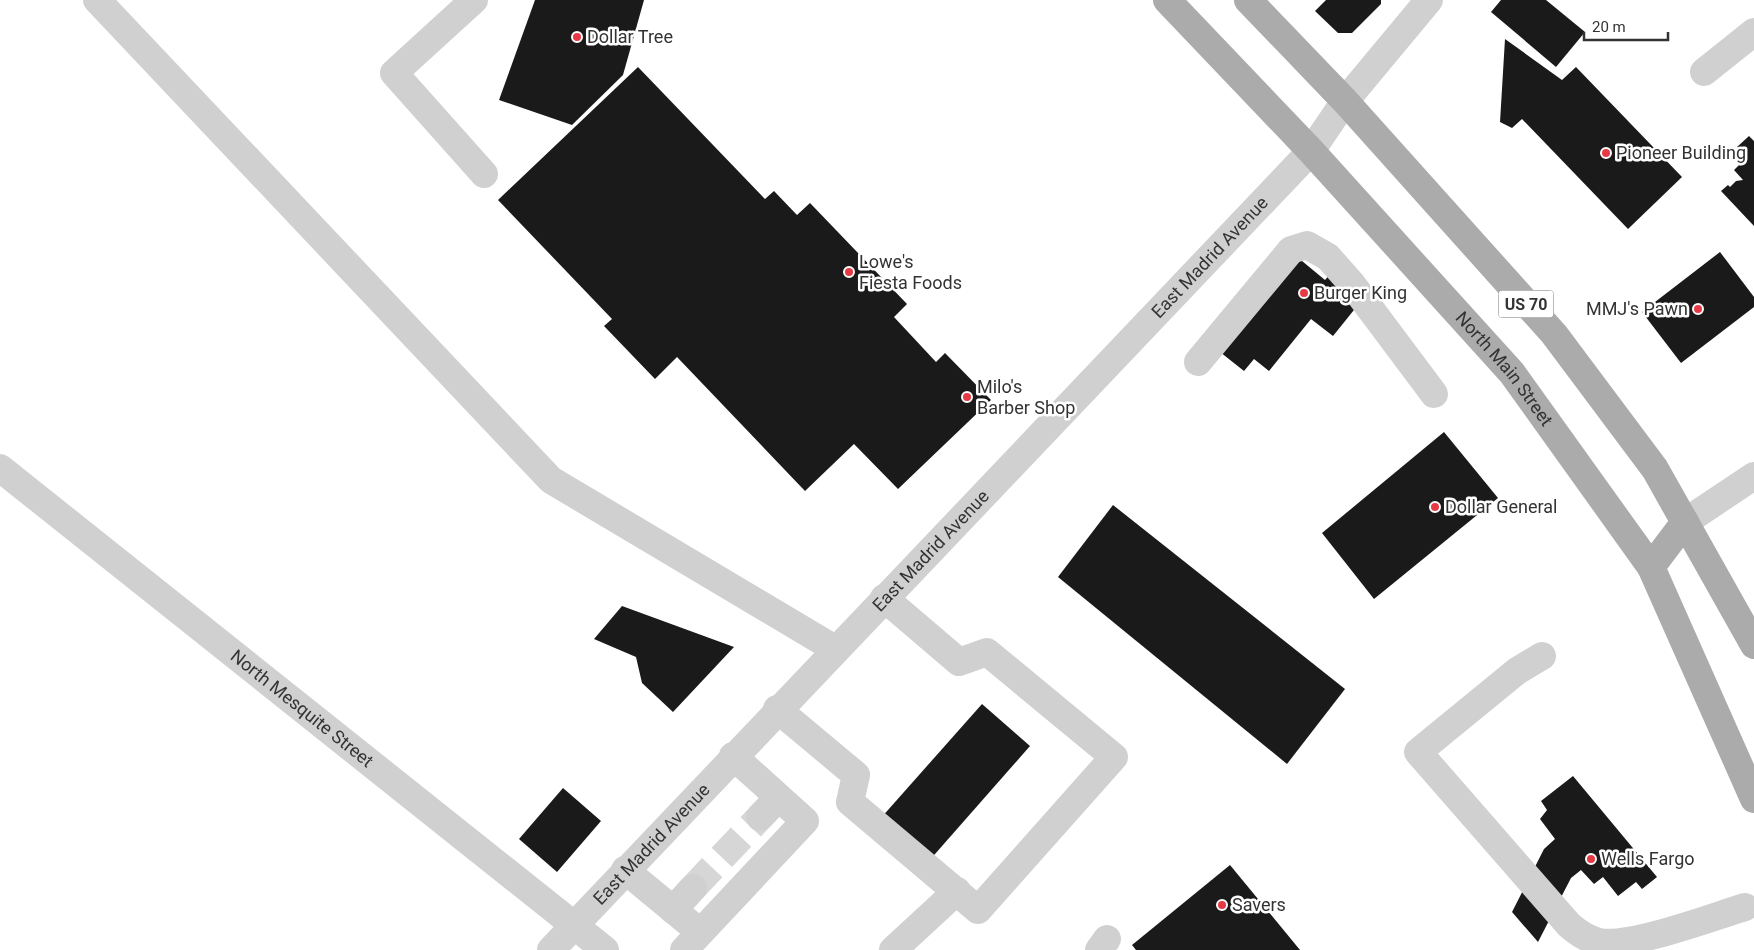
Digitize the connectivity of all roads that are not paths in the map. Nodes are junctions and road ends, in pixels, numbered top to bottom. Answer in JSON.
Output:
{"nodes":[{"id":1,"x":97,"y":0,"type":"edge"},
{"id":2,"x":474,"y":0,"type":"edge"},
{"id":3,"x":1167,"y":0,"type":"edge"},
{"id":4,"x":1248,"y":0,"type":"edge"},
{"id":5,"x":1428,"y":0,"type":"edge"},
{"id":6,"x":1754,"y":32,"type":"edge"},
{"id":7,"x":1704,"y":72,"type":"dead end"},
{"id":8,"x":1345,"y":101,"type":"junction"},
{"id":9,"x":1310,"y":151,"type":"junction"},
{"id":10,"x":484,"y":174,"type":"dead end"},
{"id":11,"x":1198,"y":362,"type":"dead end"},
{"id":12,"x":1434,"y":394,"type":"dead end"},
{"id":13,"x":0,"y":468,"type":"edge"},
{"id":14,"x":1754,"y":476,"type":"edge"},
{"id":15,"x":1685,"y":522,"type":"junction"},
{"id":16,"x":1651,"y":567,"type":"junction"},
{"id":17,"x":884,"y":598,"type":"junction"},
{"id":18,"x":1754,"y":645,"type":"edge"},
{"id":19,"x":834,"y":649,"type":"junction"},
{"id":20,"x":1542,"y":656,"type":"dead end"},
{"id":21,"x":777,"y":709,"type":"junction"},
{"id":22,"x":734,"y":756,"type":"junction"},
{"id":23,"x":1754,"y":799,"type":"edge"},
{"id":24,"x":625,"y":870,"type":"junction"},
{"id":25,"x":693,"y":888,"type":"tunnel mouth"},
{"id":26,"x":957,"y":891,"type":"junction"},
{"id":27,"x":1745,"y":907,"type":"dead end"},
{"id":28,"x":673,"y":910,"type":"junction"},
{"id":29,"x":574,"y":925,"type":"junction"},
{"id":30,"x":692,"y":941,"type":"edge"},
{"id":31,"x":551,"y":950,"type":"edge"},
{"id":32,"x":604,"y":950,"type":"edge"},
{"id":33,"x":893,"y":950,"type":"edge"}],
"edges":[{"from":1,"to":19,"type":"street"},
{"from":2,"to":10,"type":"street"},
{"from":3,"to":9,"type":"main road","name":"North Main Street"},
{"from":4,"to":8,"type":"main road","number":"US 70"},
{"from":5,"to":8,"type":"street","name":"East Madrid Avenue"},
{"from":6,"to":7,"type":"street"},
{"from":8,"to":9,"type":"street","name":"East Madrid Avenue"},
{"from":8,"to":15,"type":"main road","number":"US 70"},
{"from":9,"to":16,"type":"main road","name":"North Main Street"},
{"from":9,"to":17,"type":"street","name":"East Madrid Avenue"},
{"from":11,"to":12,"type":"street"},
{"from":13,"to":29,"type":"street","name":"North Mesquite Street"},
{"from":14,"to":15,"type":"street"},
{"from":15,"to":16,"type":"main road"},
{"from":15,"to":18,"type":"main road","number":"US 70"},
{"from":16,"to":23,"type":"main road","name":"North Main Street"},
{"from":17,"to":19,"type":"street","name":"East Madrid Avenue"},
{"from":17,"to":26,"type":"street"},
{"from":19,"to":21,"type":"street","name":"East Madrid Avenue"},
{"from":20,"to":27,"type":"street"},
{"from":21,"to":22,"type":"street","name":"East Madrid Avenue"},
{"from":21,"to":26,"type":"street"},
{"from":22,"to":24,"type":"street","name":"East Madrid Avenue"},
{"from":22,"to":30,"type":"street"},
{"from":24,"to":28,"type":"street"},
{"from":24,"to":29,"type":"street","name":"East Madrid Avenue"},
{"from":25,"to":28,"type":"street"},
{"from":26,"to":33,"type":"street"},
{"from":28,"to":30,"type":"street"},
{"from":29,"to":31,"type":"street","name":"East Madrid Avenue"},
{"from":29,"to":32,"type":"street","name":"North Mesquite Street"}]}
